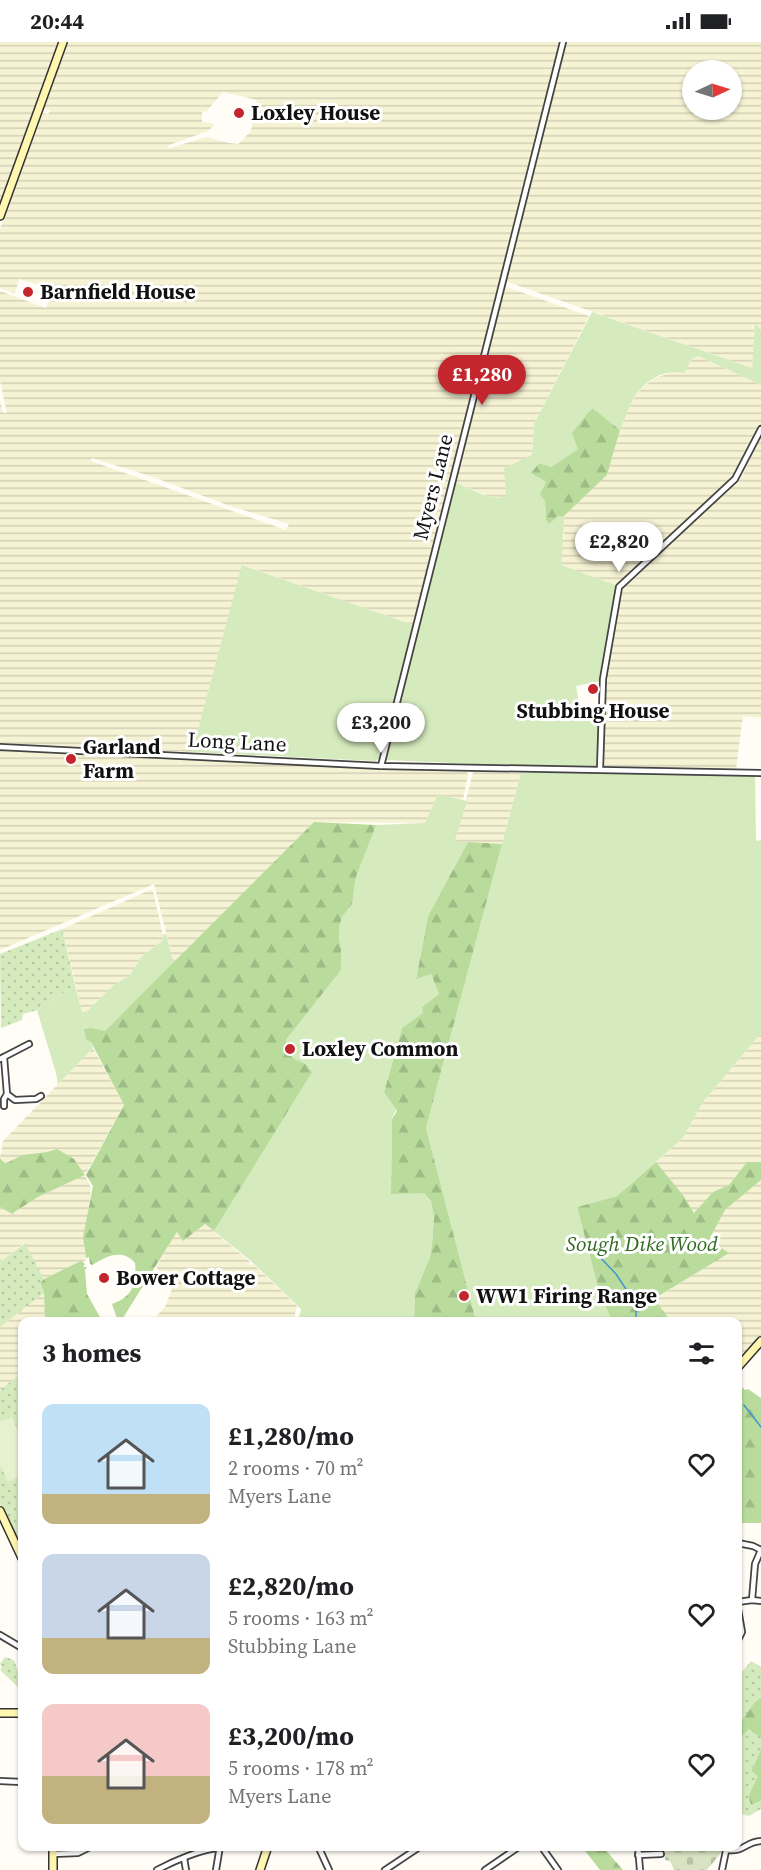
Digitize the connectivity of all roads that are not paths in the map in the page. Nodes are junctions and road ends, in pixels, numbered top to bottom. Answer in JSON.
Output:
{"nodes":[{"id":1,"x":63,"y":42,"type":"edge"},
{"id":2,"x":563,"y":42,"type":"edge"},
{"id":3,"x":0,"y":216,"type":"edge"},
{"id":4,"x":761,"y":429,"type":"edge"},
{"id":5,"x":0,"y":747,"type":"edge"},
{"id":6,"x":381,"y":766,"type":"junction"},
{"id":7,"x":600,"y":769,"type":"junction"},
{"id":8,"x":761,"y":773,"type":"edge"},
{"id":9,"x":29,"y":1044,"type":"dead end"},
{"id":10,"x":2,"y":1058,"type":"edge"},
{"id":11,"x":7,"y":1094,"type":"junction"},
{"id":12,"x":41,"y":1096,"type":"dead end"},
{"id":13,"x":4,"y":1106,"type":"dead end"},
{"id":14,"x":761,"y":1341,"type":"edge"},
{"id":15,"x":742,"y":1362,"type":"edge"},
{"id":16,"x":0,"y":1511,"type":"edge"},
{"id":17,"x":742,"y":1544,"type":"edge"},
{"id":18,"x":18,"y":1549,"type":"edge"},
{"id":19,"x":761,"y":1550,"type":"edge"},
{"id":20,"x":752,"y":1600,"type":"junction"},
{"id":21,"x":742,"y":1601,"type":"edge"},
{"id":22,"x":761,"y":1601,"type":"edge"},
{"id":23,"x":0,"y":1635,"type":"edge"},
{"id":24,"x":18,"y":1646,"type":"edge"},
{"id":25,"x":2,"y":1711,"type":"edge"},
{"id":26,"x":18,"y":1713,"type":"edge"},
{"id":27,"x":0,"y":1781,"type":"edge"},
{"id":28,"x":18,"y":1782,"type":"edge"},
{"id":29,"x":761,"y":1840,"type":"edge"},
{"id":30,"x":742,"y":1849,"type":"edge"},
{"id":31,"x":53,"y":1851,"type":"edge"},
{"id":32,"x":61,"y":1851,"type":"edge"},
{"id":33,"x":82,"y":1851,"type":"edge"},
{"id":34,"x":198,"y":1851,"type":"edge"},
{"id":35,"x":219,"y":1851,"type":"edge"},
{"id":36,"x":266,"y":1851,"type":"edge"},
{"id":37,"x":320,"y":1851,"type":"edge"},
{"id":38,"x":414,"y":1851,"type":"edge"},
{"id":39,"x":513,"y":1851,"type":"edge"},
{"id":40,"x":545,"y":1851,"type":"edge"},
{"id":41,"x":638,"y":1851,"type":"edge"},
{"id":42,"x":726,"y":1851,"type":"edge"},
{"id":43,"x":661,"y":1854,"type":"dead end"},
{"id":44,"x":638,"y":1855,"type":"junction"},
{"id":45,"x":184,"y":1858,"type":"junction"},
{"id":46,"x":53,"y":1870,"type":"edge"},
{"id":47,"x":157,"y":1870,"type":"edge"},
{"id":48,"x":186,"y":1870,"type":"edge"},
{"id":49,"x":216,"y":1870,"type":"edge"},
{"id":50,"x":260,"y":1870,"type":"edge"},
{"id":51,"x":329,"y":1870,"type":"edge"},
{"id":52,"x":385,"y":1870,"type":"edge"},
{"id":53,"x":485,"y":1870,"type":"edge"},
{"id":54,"x":558,"y":1870,"type":"edge"},
{"id":55,"x":640,"y":1870,"type":"edge"},
{"id":56,"x":722,"y":1870,"type":"edge"}],
"edges":[{"from":1,"to":3,"type":"main road"},
{"from":2,"to":6,"type":"street","name":"Myers Lane"},
{"from":4,"to":7,"type":"street"},
{"from":5,"to":6,"type":"street","name":"Long Lane"},
{"from":6,"to":7,"type":"street","name":"Long Lane"},
{"from":7,"to":8,"type":"street","name":"Long Lane"},
{"from":9,"to":10,"type":"street"},
{"from":10,"to":11,"type":"street"},
{"from":11,"to":12,"type":"street"},
{"from":11,"to":13,"type":"street"},
{"from":14,"to":15,"type":"main road"},
{"from":16,"to":18,"type":"main road"},
{"from":17,"to":19,"type":"street"},
{"from":19,"to":20,"type":"street"},
{"from":20,"to":21,"type":"street"},
{"from":20,"to":22,"type":"street"},
{"from":23,"to":24,"type":"street"},
{"from":25,"to":26,"type":"main road"},
{"from":27,"to":28,"type":"street"},
{"from":29,"to":30,"type":"street"},
{"from":31,"to":46,"type":"main road"},
{"from":32,"to":33,"type":"street"},
{"from":34,"to":45,"type":"street"},
{"from":35,"to":49,"type":"street"},
{"from":36,"to":50,"type":"main road"},
{"from":37,"to":51,"type":"street"},
{"from":38,"to":52,"type":"street"},
{"from":39,"to":53,"type":"street"},
{"from":40,"to":54,"type":"street"},
{"from":41,"to":44,"type":"street"},
{"from":42,"to":56,"type":"street"},
{"from":43,"to":44,"type":"street"},
{"from":44,"to":55,"type":"street"},
{"from":45,"to":47,"type":"street"},
{"from":45,"to":48,"type":"street"}]}
